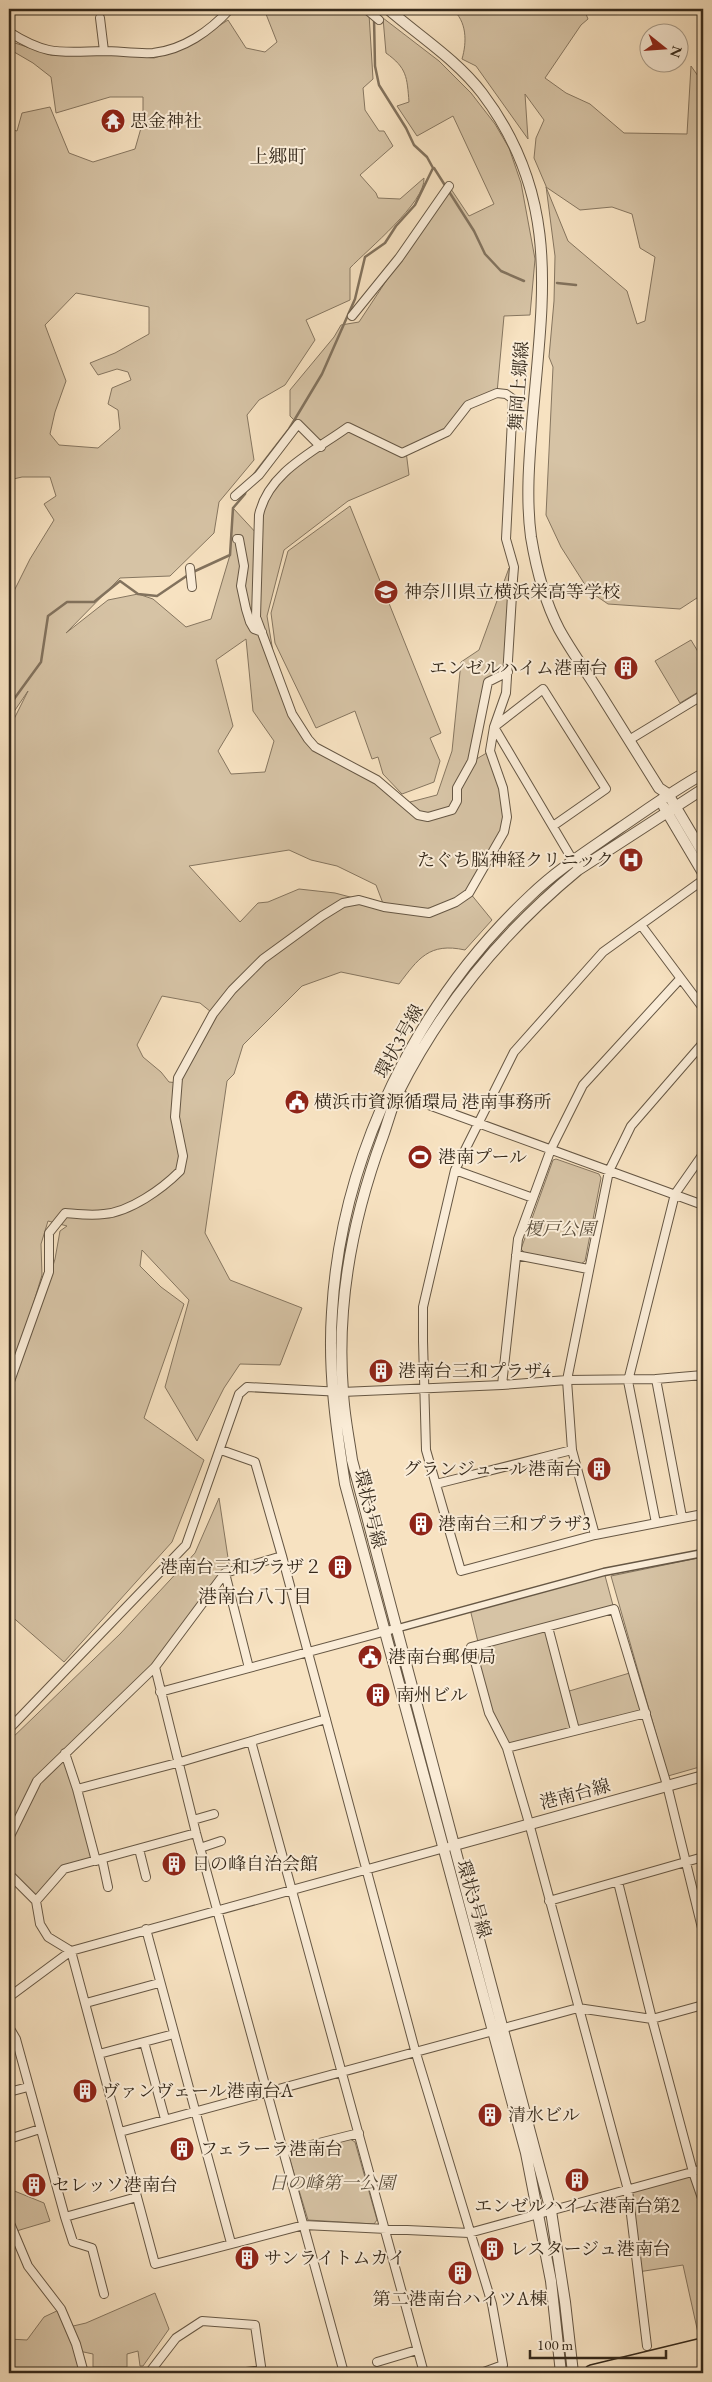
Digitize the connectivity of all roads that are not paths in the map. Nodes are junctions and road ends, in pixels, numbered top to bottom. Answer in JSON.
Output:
{"nodes":[{"id":1,"x":230,"y":9,"type":"edge"},
{"id":2,"x":388,"y":9,"type":"edge"},
{"id":3,"x":368,"y":11,"type":"edge"},
{"id":4,"x":100,"y":18,"type":"dead end"},
{"id":5,"x":379,"y":20,"type":"dead end"},
{"id":6,"x":9,"y":32,"type":"edge"},
{"id":7,"x":104,"y":51,"type":"junction"},
{"id":8,"x":448,"y":186,"type":"dead end"},
{"id":9,"x":352,"y":316,"type":"dead end"},
{"id":10,"x":321,"y":447,"type":"junction"},
{"id":11,"x":238,"y":493,"type":"dead end"},
{"id":12,"x":237,"y":539,"type":"dead end"},
{"id":13,"x":190,"y":568,"type":"dead end"},
{"id":14,"x":192,"y":584,"type":"dead end"},
{"id":15,"x":262,"y":632,"type":"junction"},
{"id":16,"x":508,"y":672,"type":"junction"},
{"id":17,"x":703,"y":695,"type":"edge"},
{"id":18,"x":494,"y":727,"type":"junction"},
{"id":19,"x":629,"y":740,"type":"junction"},
{"id":20,"x":703,"y":774,"type":"edge"},
{"id":21,"x":703,"y":789,"type":"edge"},
{"id":22,"x":664,"y":797,"type":"junction"},
{"id":23,"x":671,"y":809,"type":"junction"},
{"id":24,"x":553,"y":826,"type":"junction"},
{"id":25,"x":703,"y":853,"type":"edge"},
{"id":26,"x":574,"y":859,"type":"junction"},
{"id":27,"x":578,"y":870,"type":"junction"},
{"id":28,"x":703,"y":873,"type":"edge"},
{"id":29,"x":703,"y":880,"type":"edge"},
{"id":30,"x":641,"y":925,"type":"junction"},
{"id":31,"x":680,"y":979,"type":"junction"},
{"id":32,"x":703,"y":1008,"type":"edge"},
{"id":33,"x":703,"y":1043,"type":"edge"},
{"id":34,"x":394,"y":1093,"type":"junction"},
{"id":35,"x":478,"y":1123,"type":"junction"},
{"id":36,"x":551,"y":1149,"type":"junction"},
{"id":37,"x":703,"y":1154,"type":"edge"},
{"id":38,"x":455,"y":1170,"type":"junction"},
{"id":39,"x":609,"y":1171,"type":"junction"},
{"id":40,"x":675,"y":1194,"type":"junction"},
{"id":41,"x":533,"y":1198,"type":"junction"},
{"id":42,"x":703,"y":1205,"type":"edge"},
{"id":43,"x":516,"y":1255,"type":"junction"},
{"id":44,"x":588,"y":1269,"type":"junction"},
{"id":45,"x":703,"y":1373,"type":"edge"},
{"id":46,"x":656,"y":1379,"type":"junction"},
{"id":47,"x":567,"y":1380,"type":"junction"},
{"id":48,"x":628,"y":1380,"type":"junction"},
{"id":49,"x":9,"y":1384,"type":"edge"},
{"id":50,"x":502,"y":1385,"type":"junction"},
{"id":51,"x":703,"y":1385,"type":"edge"},
{"id":52,"x":426,"y":1387,"type":"junction"},
{"id":53,"x":337,"y":1392,"type":"junction"},
{"id":54,"x":221,"y":1450,"type":"junction"},
{"id":55,"x":572,"y":1450,"type":"junction"},
{"id":56,"x":436,"y":1484,"type":"junction"},
{"id":57,"x":703,"y":1514,"type":"edge"},
{"id":58,"x":682,"y":1517,"type":"junction"},
{"id":59,"x":656,"y":1523,"type":"junction"},
{"id":60,"x":595,"y":1535,"type":"junction"},
{"id":61,"x":703,"y":1553,"type":"edge"},
{"id":62,"x":282,"y":1556,"type":"junction"},
{"id":63,"x":224,"y":1573,"type":"junction"},
{"id":64,"x":548,"y":1627,"type":"junction"},
{"id":65,"x":390,"y":1630,"type":"junction"},
{"id":66,"x":308,"y":1652,"type":"junction"},
{"id":67,"x":155,"y":1667,"type":"junction"},
{"id":68,"x":249,"y":1668,"type":"junction"},
{"id":69,"x":160,"y":1692,"type":"junction"},
{"id":70,"x":646,"y":1713,"type":"junction"},
{"id":71,"x":326,"y":1719,"type":"junction"},
{"id":72,"x":9,"y":1729,"type":"edge"},
{"id":73,"x":575,"y":1730,"type":"junction"},
{"id":74,"x":251,"y":1741,"type":"junction"},
{"id":75,"x":507,"y":1748,"type":"junction"},
{"id":76,"x":65,"y":1753,"type":"junction"},
{"id":77,"x":177,"y":1763,"type":"junction"},
{"id":78,"x":703,"y":1776,"type":"edge"},
{"id":79,"x":667,"y":1785,"type":"junction"},
{"id":80,"x":77,"y":1789,"type":"junction"},
{"id":81,"x":214,"y":1814,"type":"dead end"},
{"id":82,"x":193,"y":1820,"type":"junction"},
{"id":83,"x":529,"y":1823,"type":"junction"},
{"id":84,"x":196,"y":1833,"type":"junction"},
{"id":85,"x":9,"y":1838,"type":"edge"},
{"id":86,"x":221,"y":1841,"type":"dead end"},
{"id":87,"x":455,"y":1845,"type":"junction"},
{"id":88,"x":200,"y":1848,"type":"junction"},
{"id":89,"x":443,"y":1848,"type":"junction"},
{"id":90,"x":139,"y":1849,"type":"junction"},
{"id":91,"x":703,"y":1857,"type":"edge"},
{"id":92,"x":99,"y":1860,"type":"junction"},
{"id":93,"x":684,"y":1862,"type":"junction"},
{"id":94,"x":365,"y":1869,"type":"junction"},
{"id":95,"x":9,"y":1874,"type":"edge"},
{"id":96,"x":146,"y":1877,"type":"dead end"},
{"id":97,"x":618,"y":1882,"type":"junction"},
{"id":98,"x":108,"y":1887,"type":"dead end"},
{"id":99,"x":291,"y":1889,"type":"junction"},
{"id":100,"x":36,"y":1901,"type":"junction"},
{"id":101,"x":549,"y":1901,"type":"junction"},
{"id":102,"x":218,"y":1909,"type":"junction"},
{"id":103,"x":146,"y":1929,"type":"junction"},
{"id":104,"x":703,"y":1932,"type":"edge"},
{"id":105,"x":71,"y":1951,"type":"junction"},
{"id":106,"x":159,"y":1982,"type":"junction"},
{"id":107,"x":9,"y":1997,"type":"edge"},
{"id":108,"x":86,"y":2003,"type":"junction"},
{"id":109,"x":703,"y":2005,"type":"edge"},
{"id":110,"x":578,"y":2008,"type":"junction"},
{"id":111,"x":652,"y":2019,"type":"junction"},
{"id":112,"x":9,"y":2027,"type":"edge"},
{"id":113,"x":499,"y":2028,"type":"junction"},
{"id":114,"x":174,"y":2034,"type":"junction"},
{"id":115,"x":144,"y":2042,"type":"junction"},
{"id":116,"x":415,"y":2050,"type":"junction"},
{"id":117,"x":99,"y":2054,"type":"junction"},
{"id":118,"x":342,"y":2070,"type":"junction"},
{"id":119,"x":28,"y":2087,"type":"junction"},
{"id":120,"x":9,"y":2092,"type":"edge"},
{"id":121,"x":266,"y":2092,"type":"junction"},
{"id":122,"x":194,"y":2111,"type":"junction"},
{"id":123,"x":164,"y":2119,"type":"junction"},
{"id":124,"x":40,"y":2129,"type":"junction"},
{"id":125,"x":120,"y":2132,"type":"junction"},
{"id":126,"x":358,"y":2134,"type":"junction"},
{"id":127,"x":9,"y":2139,"type":"edge"},
{"id":128,"x":284,"y":2152,"type":"junction"},
{"id":129,"x":703,"y":2170,"type":"edge"},
{"id":130,"x":693,"y":2172,"type":"junction"},
{"id":131,"x":628,"y":2190,"type":"junction"},
{"id":132,"x":137,"y":2197,"type":"junction"},
{"id":133,"x":703,"y":2201,"type":"edge"},
{"id":134,"x":551,"y":2211,"type":"junction"},
{"id":135,"x":540,"y":2214,"type":"junction"},
{"id":136,"x":65,"y":2217,"type":"junction"},
{"id":137,"x":9,"y":2221,"type":"edge"},
{"id":138,"x":304,"y":2224,"type":"junction"},
{"id":139,"x":383,"y":2229,"type":"junction"},
{"id":140,"x":470,"y":2234,"type":"junction"},
{"id":141,"x":231,"y":2244,"type":"junction"},
{"id":142,"x":104,"y":2294,"type":"dead end"},
{"id":143,"x":647,"y":2346,"type":"dead end"},
{"id":144,"x":703,"y":2346,"type":"edge"},
{"id":145,"x":417,"y":2350,"type":"junction"},
{"id":146,"x":703,"y":2360,"type":"edge"},
{"id":147,"x":377,"y":2362,"type":"dead end"},
{"id":148,"x":262,"y":2372,"type":"edge"},
{"id":149,"x":84,"y":2373,"type":"edge"},
{"id":150,"x":149,"y":2373,"type":"edge"},
{"id":151,"x":238,"y":2373,"type":"edge"},
{"id":152,"x":344,"y":2373,"type":"edge"},
{"id":153,"x":424,"y":2373,"type":"edge"},
{"id":154,"x":481,"y":2373,"type":"edge"},
{"id":155,"x":561,"y":2373,"type":"edge"},
{"id":156,"x":572,"y":2373,"type":"edge"},
{"id":157,"x":592,"y":2373,"type":"edge"},
{"id":158,"x":646,"y":2373,"type":"edge"}],
"edges":[{"from":1,"to":7,"type":"street"},
{"from":2,"to":19,"type":"street","name":"舞岡上郷線"},
{"from":3,"to":5,"type":"street"},
{"from":4,"to":7,"type":"street"},
{"from":6,"to":7,"type":"street"},
{"from":8,"to":9,"type":"street"},
{"from":10,"to":11,"type":"street"},
{"from":10,"to":15,"type":"street"},
{"from":10,"to":16,"type":"street"},
{"from":12,"to":15,"type":"street"},
{"from":13,"to":14,"type":"street"},
{"from":15,"to":16,"type":"street"},
{"from":16,"to":18,"type":"street"},
{"from":17,"to":19,"type":"street"},
{"from":18,"to":24,"type":"street"},
{"from":18,"to":24,"type":"street"},
{"from":18,"to":49,"type":"street"},
{"from":19,"to":22,"type":"street","name":"舞岡上郷線"},
{"from":20,"to":22,"type":"street","name":"環状3号線"},
{"from":21,"to":23,"type":"street","name":"環状3号線"},
{"from":22,"to":23,"type":"street","name":"舞岡上郷線"},
{"from":22,"to":26,"type":"street","name":"環状3号線"},
{"from":23,"to":25,"type":"street","name":"舞岡上郷線"},
{"from":23,"to":27,"type":"street","name":"環状3号線"},
{"from":23,"to":28,"type":"street","name":"舞岡上郷線"},
{"from":24,"to":26,"type":"street"},
{"from":26,"to":27,"type":"street"},
{"from":26,"to":34,"type":"street","name":"環状3号線"},
{"from":27,"to":34,"type":"street","name":"環状3号線"},
{"from":29,"to":30,"type":"street"},
{"from":30,"to":31,"type":"street"},
{"from":30,"to":35,"type":"street"},
{"from":31,"to":32,"type":"street"},
{"from":31,"to":36,"type":"street"},
{"from":33,"to":39,"type":"street"},
{"from":34,"to":35,"type":"street"},
{"from":34,"to":53,"type":"street","name":"環状3号線"},
{"from":35,"to":36,"type":"street"},
{"from":35,"to":38,"type":"street"},
{"from":36,"to":39,"type":"street"},
{"from":36,"to":41,"type":"street"},
{"from":37,"to":40,"type":"street"},
{"from":38,"to":41,"type":"street"},
{"from":38,"to":52,"type":"street"},
{"from":39,"to":40,"type":"street"},
{"from":39,"to":44,"type":"street"},
{"from":40,"to":42,"type":"street"},
{"from":40,"to":48,"type":"street"},
{"from":41,"to":43,"type":"street"},
{"from":43,"to":44,"type":"street"},
{"from":43,"to":50,"type":"street"},
{"from":44,"to":47,"type":"street"},
{"from":45,"to":46,"type":"street"},
{"from":45,"to":51,"type":"street"},
{"from":46,"to":48,"type":"street"},
{"from":46,"to":58,"type":"street"},
{"from":47,"to":48,"type":"street"},
{"from":47,"to":50,"type":"street"},
{"from":47,"to":55,"type":"street"},
{"from":48,"to":59,"type":"street"},
{"from":50,"to":52,"type":"street"},
{"from":52,"to":53,"type":"street"},
{"from":52,"to":56,"type":"street"},
{"from":53,"to":54,"type":"street"},
{"from":53,"to":65,"type":"street","name":"環状3号線"},
{"from":54,"to":62,"type":"street"},
{"from":54,"to":72,"type":"street"},
{"from":55,"to":56,"type":"street"},
{"from":55,"to":60,"type":"street"},
{"from":56,"to":60,"type":"street"},
{"from":57,"to":58,"type":"street"},
{"from":58,"to":59,"type":"street"},
{"from":59,"to":60,"type":"street"},
{"from":61,"to":65,"type":"street"},
{"from":62,"to":63,"type":"street"},
{"from":62,"to":66,"type":"street"},
{"from":63,"to":67,"type":"street"},
{"from":63,"to":68,"type":"street"},
{"from":64,"to":70,"type":"street"},
{"from":64,"to":73,"type":"street"},
{"from":64,"to":75,"type":"street"},
{"from":65,"to":66,"type":"street"},
{"from":65,"to":87,"type":"street","name":"環状3号線"},
{"from":65,"to":89,"type":"street","name":"環状3号線"},
{"from":66,"to":68,"type":"street"},
{"from":66,"to":71,"type":"street"},
{"from":67,"to":69,"type":"street"},
{"from":67,"to":76,"type":"street"},
{"from":68,"to":69,"type":"street"},
{"from":69,"to":77,"type":"street"},
{"from":70,"to":73,"type":"street"},
{"from":70,"to":79,"type":"street"},
{"from":71,"to":74,"type":"street"},
{"from":71,"to":94,"type":"street"},
{"from":73,"to":75,"type":"street"},
{"from":74,"to":77,"type":"street"},
{"from":74,"to":99,"type":"street"},
{"from":75,"to":83,"type":"street"},
{"from":76,"to":80,"type":"street"},
{"from":76,"to":85,"type":"street"},
{"from":77,"to":80,"type":"street"},
{"from":77,"to":82,"type":"street"},
{"from":78,"to":79,"type":"street","name":"港南台線"},
{"from":79,"to":83,"type":"street","name":"港南台線"},
{"from":79,"to":93,"type":"street"},
{"from":80,"to":92,"type":"street"},
{"from":81,"to":82,"type":"street"},
{"from":82,"to":84,"type":"street"},
{"from":83,"to":87,"type":"street","name":"港南台線"},
{"from":83,"to":101,"type":"street"},
{"from":84,"to":88,"type":"street"},
{"from":84,"to":90,"type":"street"},
{"from":86,"to":88,"type":"street"},
{"from":87,"to":89,"type":"street"},
{"from":87,"to":113,"type":"street","name":"環状3号線"},
{"from":88,"to":102,"type":"street"},
{"from":89,"to":94,"type":"street"},
{"from":89,"to":113,"type":"street","name":"環状3号線"},
{"from":90,"to":92,"type":"street"},
{"from":90,"to":96,"type":"street"},
{"from":91,"to":93,"type":"street"},
{"from":92,"to":98,"type":"street"},
{"from":92,"to":100,"type":"street"},
{"from":93,"to":97,"type":"street"},
{"from":93,"to":104,"type":"street"},
{"from":94,"to":99,"type":"street"},
{"from":94,"to":116,"type":"street"},
{"from":95,"to":100,"type":"street"},
{"from":97,"to":101,"type":"street"},
{"from":97,"to":111,"type":"street"},
{"from":99,"to":102,"type":"street"},
{"from":99,"to":118,"type":"street"},
{"from":100,"to":105,"type":"street"},
{"from":101,"to":110,"type":"street"},
{"from":102,"to":103,"type":"street"},
{"from":102,"to":121,"type":"street"},
{"from":103,"to":105,"type":"street"},
{"from":103,"to":106,"type":"street"},
{"from":105,"to":107,"type":"street"},
{"from":105,"to":108,"type":"street"},
{"from":106,"to":108,"type":"street"},
{"from":106,"to":114,"type":"street"},
{"from":108,"to":117,"type":"street"},
{"from":109,"to":111,"type":"street"},
{"from":110,"to":111,"type":"street"},
{"from":110,"to":113,"type":"street"},
{"from":110,"to":131,"type":"street"},
{"from":111,"to":130,"type":"street"},
{"from":112,"to":119,"type":"street"},
{"from":113,"to":116,"type":"street"},
{"from":113,"to":134,"type":"street","name":"環状3号線"},
{"from":113,"to":135,"type":"street","name":"環状3号線"},
{"from":114,"to":115,"type":"street"},
{"from":114,"to":122,"type":"street"},
{"from":115,"to":117,"type":"street"},
{"from":115,"to":123,"type":"street"},
{"from":116,"to":118,"type":"street"},
{"from":116,"to":140,"type":"street"},
{"from":117,"to":125,"type":"street"},
{"from":118,"to":121,"type":"street"},
{"from":118,"to":126,"type":"street"},
{"from":119,"to":120,"type":"street"},
{"from":119,"to":124,"type":"street"},
{"from":121,"to":122,"type":"street"},
{"from":121,"to":128,"type":"street"},
{"from":122,"to":123,"type":"street"},
{"from":122,"to":141,"type":"street"},
{"from":123,"to":125,"type":"street"},
{"from":124,"to":127,"type":"street"},
{"from":124,"to":136,"type":"street"},
{"from":125,"to":132,"type":"street"},
{"from":126,"to":128,"type":"street"},
{"from":126,"to":139,"type":"street"},
{"from":128,"to":138,"type":"street"},
{"from":129,"to":130,"type":"street"},
{"from":130,"to":131,"type":"street"},
{"from":130,"to":133,"type":"street"},
{"from":131,"to":134,"type":"street"},
{"from":131,"to":143,"type":"street"},
{"from":132,"to":136,"type":"street"},
{"from":132,"to":141,"type":"street"},
{"from":134,"to":135,"type":"street"},
{"from":134,"to":156,"type":"street","name":"環状3号線"},
{"from":135,"to":140,"type":"street"},
{"from":135,"to":155,"type":"street","name":"環状3号線"},
{"from":136,"to":142,"type":"street"},
{"from":137,"to":149,"type":"street"},
{"from":138,"to":139,"type":"street"},
{"from":138,"to":141,"type":"street"},
{"from":138,"to":152,"type":"street"},
{"from":139,"to":140,"type":"street"},
{"from":139,"to":145,"type":"street"},
{"from":140,"to":154,"type":"street"},
{"from":144,"to":157,"type":"highway"},
{"from":145,"to":147,"type":"street"},
{"from":145,"to":153,"type":"street"},
{"from":146,"to":158,"type":"highway"},
{"from":148,"to":150,"type":"street"},
{"from":148,"to":151,"type":"street"}]}
